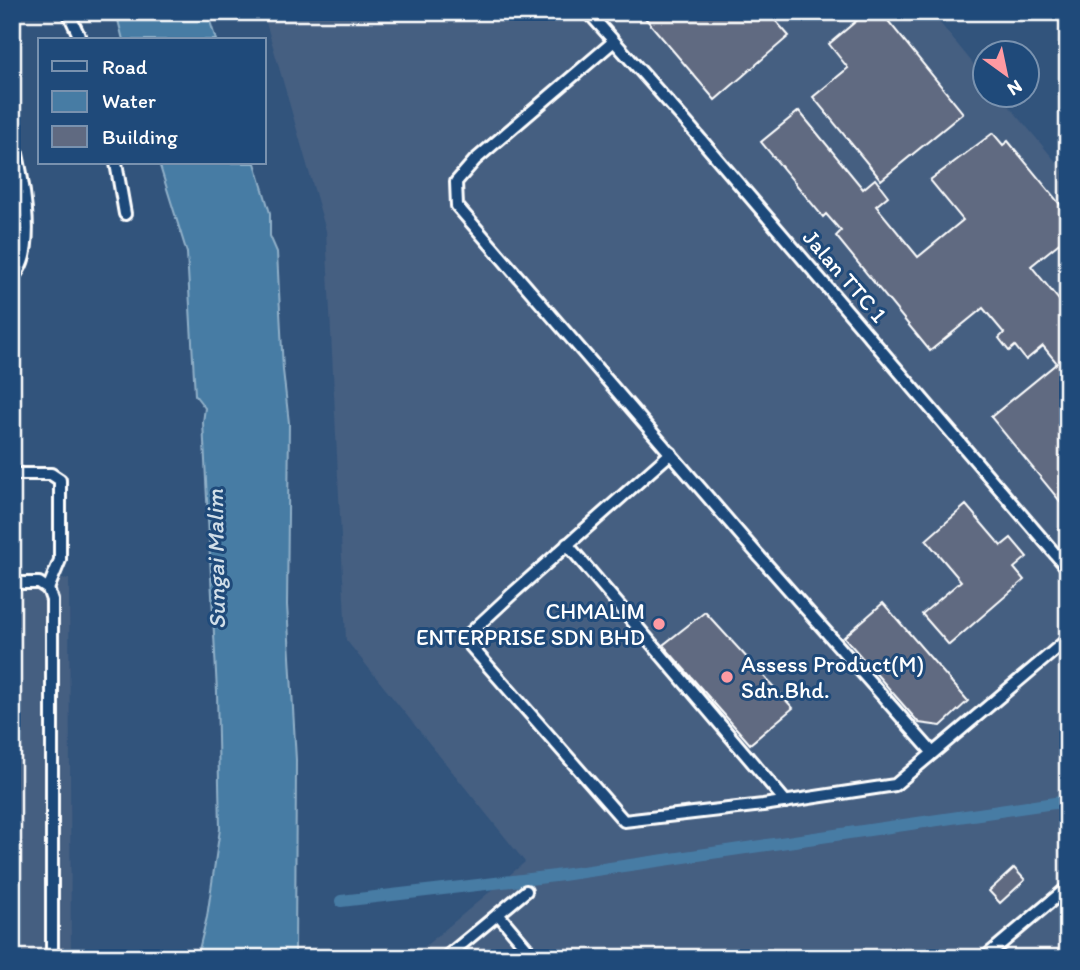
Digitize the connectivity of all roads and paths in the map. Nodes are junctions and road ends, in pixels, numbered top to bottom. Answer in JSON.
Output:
{"nodes":[{"id":1,"x":68,"y":12,"type":"edge"},
{"id":2,"x":588,"y":12,"type":"edge"},
{"id":3,"x":80,"y":38,"type":"edge"},
{"id":4,"x":613,"y":42,"type":"junction"},
{"id":5,"x":12,"y":133,"type":"edge"},
{"id":6,"x":116,"y":164,"type":"edge"},
{"id":7,"x":125,"y":214,"type":"dead end"},
{"id":8,"x":12,"y":277,"type":"edge"},
{"id":9,"x":671,"y":453,"type":"junction"},
{"id":10,"x":12,"y":474,"type":"edge"},
{"id":11,"x":568,"y":544,"type":"junction"},
{"id":12,"x":1068,"y":569,"type":"edge"},
{"id":13,"x":12,"y":583,"type":"edge"},
{"id":14,"x":48,"y":589,"type":"junction"},
{"id":15,"x":1068,"y":639,"type":"edge"},
{"id":16,"x":932,"y":752,"type":"junction"},
{"id":17,"x":786,"y":802,"type":"junction"},
{"id":18,"x":1068,"y":887,"type":"edge"},
{"id":19,"x":526,"y":891,"type":"dead end"},
{"id":20,"x":498,"y":914,"type":"junction"},
{"id":21,"x":52,"y":958,"type":"edge"},
{"id":22,"x":445,"y":958,"type":"edge"},
{"id":23,"x":535,"y":958,"type":"edge"},
{"id":24,"x":984,"y":958,"type":"edge"}],
"edges":[{"from":1,"to":3,"type":"street"},
{"from":2,"to":4,"type":"street","name":"Jalan TTC 1"},
{"from":4,"to":9,"type":"street"},
{"from":4,"to":12,"type":"street","name":"Jalan TTC 1"},
{"from":5,"to":8,"type":"street"},
{"from":6,"to":7,"type":"street"},
{"from":9,"to":11,"type":"street"},
{"from":9,"to":16,"type":"street"},
{"from":10,"to":14,"type":"street"},
{"from":11,"to":17,"type":"street"},
{"from":11,"to":17,"type":"street"},
{"from":13,"to":14,"type":"street"},
{"from":14,"to":21,"type":"street"},
{"from":15,"to":16,"type":"street"},
{"from":16,"to":17,"type":"street"},
{"from":18,"to":24,"type":"street"},
{"from":19,"to":20,"type":"street"},
{"from":20,"to":22,"type":"street"},
{"from":20,"to":23,"type":"street"}]}
